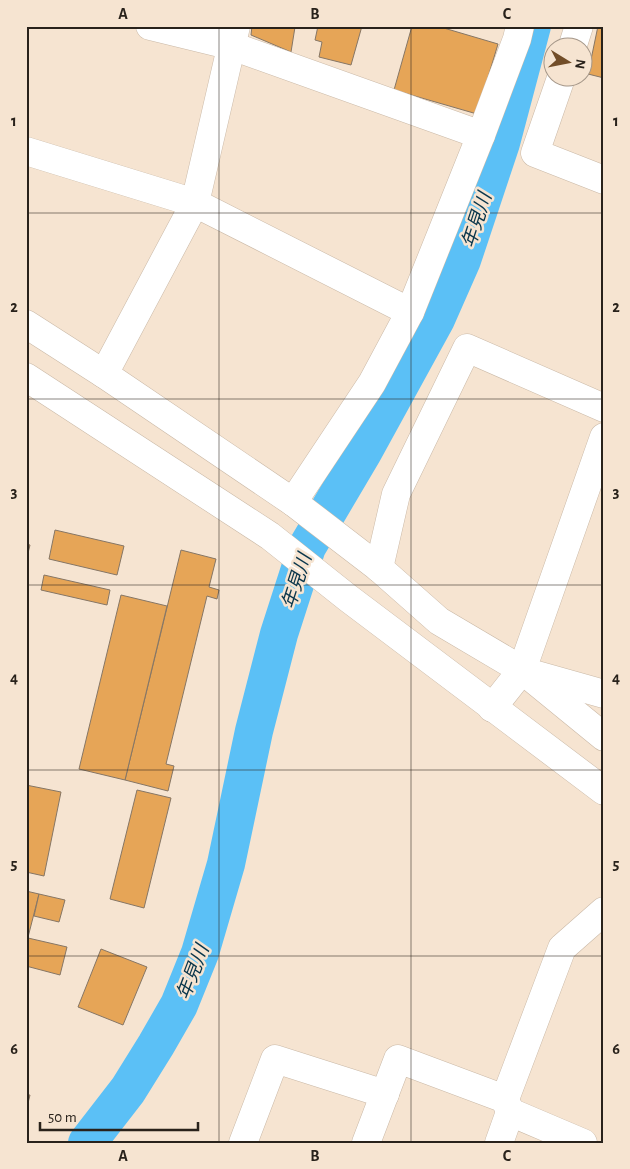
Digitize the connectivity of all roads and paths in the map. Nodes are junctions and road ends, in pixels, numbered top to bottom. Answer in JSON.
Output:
{"nodes":[{"id":1,"x":150,"y":26,"type":"edge"},
{"id":2,"x":520,"y":26,"type":"edge"},
{"id":3,"x":579,"y":26,"type":"edge"},
{"id":4,"x":234,"y":36,"type":"edge"},
{"id":5,"x":575,"y":38,"type":"edge"},
{"id":6,"x":558,"y":88,"type":"edge"},
{"id":7,"x":482,"y":136,"type":"junction"},
{"id":8,"x":26,"y":151,"type":"edge"},
{"id":9,"x":604,"y":180,"type":"edge"},
{"id":10,"x":196,"y":203,"type":"junction"},
{"id":11,"x":410,"y":312,"type":"junction"},
{"id":12,"x":26,"y":324,"type":"edge"},
{"id":13,"x":104,"y":374,"type":"junction"},
{"id":14,"x":26,"y":377,"type":"edge"},
{"id":15,"x":604,"y":408,"type":"edge"},
{"id":16,"x":604,"y":437,"type":"edge"},
{"id":17,"x":293,"y":502,"type":"junction"},
{"id":18,"x":375,"y":566,"type":"junction"},
{"id":19,"x":522,"y":670,"type":"junction"},
{"id":20,"x":604,"y":694,"type":"edge"},
{"id":21,"x":492,"y":708,"type":"junction"},
{"id":22,"x":604,"y":737,"type":"edge"},
{"id":23,"x":604,"y":791,"type":"edge"},
{"id":24,"x":604,"y":911,"type":"edge"},
{"id":25,"x":385,"y":1094,"type":"junction"},
{"id":26,"x":507,"y":1106,"type":"junction"},
{"id":27,"x":243,"y":1143,"type":"edge"},
{"id":28,"x":366,"y":1143,"type":"edge"},
{"id":29,"x":499,"y":1143,"type":"edge"},
{"id":30,"x":583,"y":1143,"type":"edge"}],
"edges":[{"from":1,"to":4,"type":"street"},
{"from":2,"to":7,"type":"street"},
{"from":3,"to":5,"type":"street"},
{"from":4,"to":7,"type":"street"},
{"from":4,"to":10,"type":"street"},
{"from":6,"to":9,"type":"street"},
{"from":7,"to":11,"type":"street"},
{"from":8,"to":10,"type":"street"},
{"from":10,"to":11,"type":"street"},
{"from":10,"to":13,"type":"street"},
{"from":11,"to":17,"type":"street"},
{"from":12,"to":13,"type":"street"},
{"from":13,"to":17,"type":"street"},
{"from":14,"to":21,"type":"street"},
{"from":15,"to":18,"type":"street"},
{"from":16,"to":19,"type":"street"},
{"from":17,"to":18,"type":"street"},
{"from":18,"to":19,"type":"street"},
{"from":19,"to":20,"type":"street"},
{"from":19,"to":21,"type":"street"},
{"from":19,"to":22,"type":"street"},
{"from":21,"to":23,"type":"street"},
{"from":24,"to":26,"type":"street"},
{"from":25,"to":26,"type":"street"},
{"from":25,"to":27,"type":"street"},
{"from":25,"to":28,"type":"street"},
{"from":26,"to":29,"type":"street"},
{"from":26,"to":30,"type":"street"}]}
